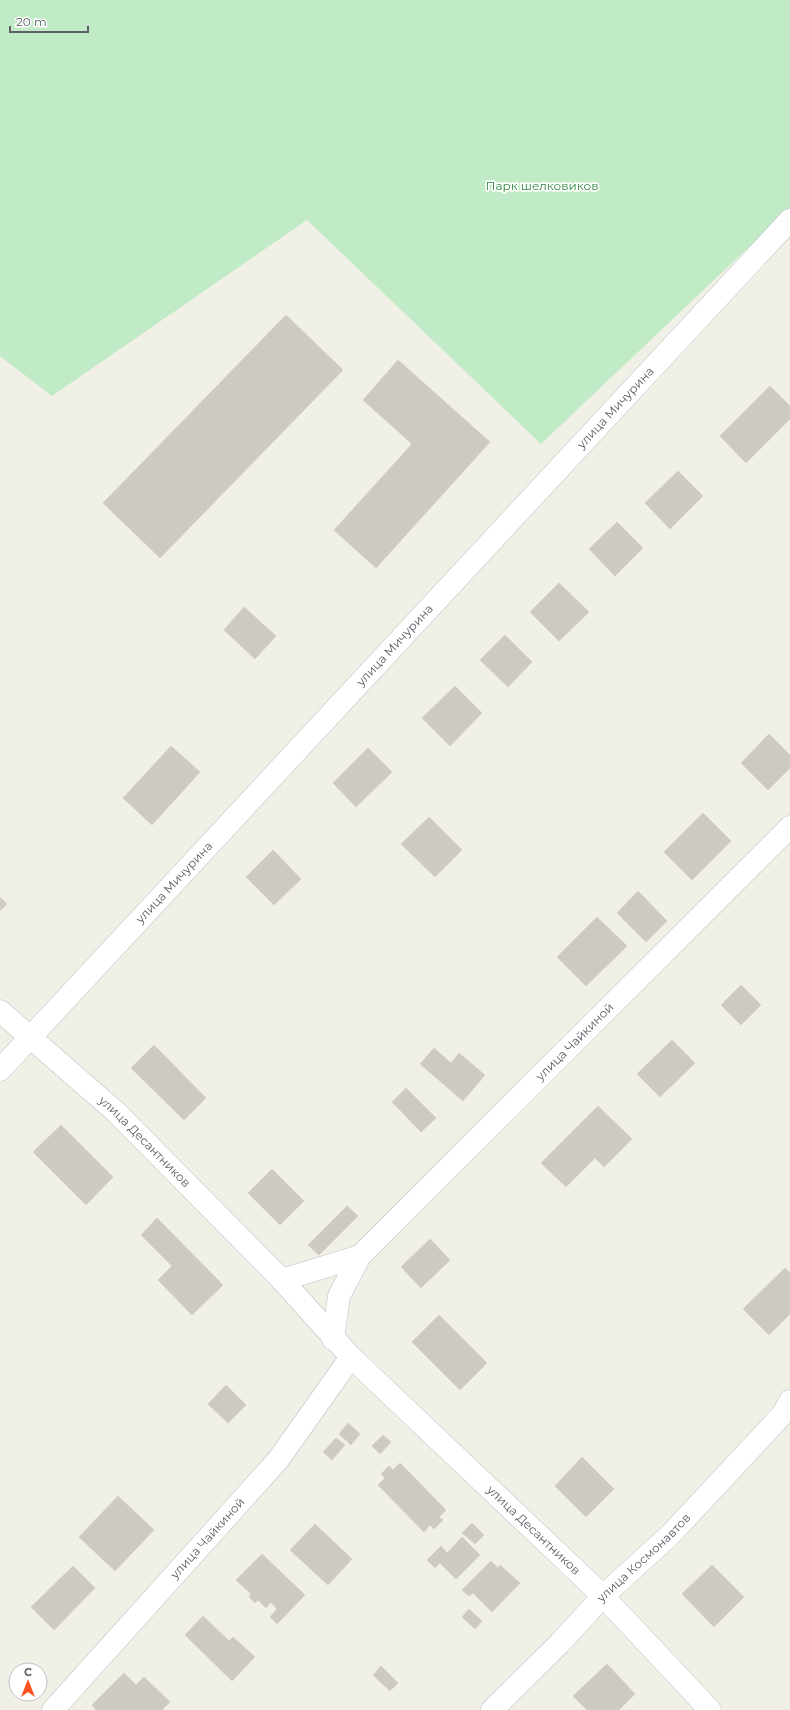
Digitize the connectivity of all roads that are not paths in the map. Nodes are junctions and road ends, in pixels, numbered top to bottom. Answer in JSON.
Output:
{"nodes":[{"id":1,"x":790,"y":220,"type":"edge"},
{"id":2,"x":790,"y":827,"type":"edge"},
{"id":3,"x":0,"y":1011,"type":"edge"},
{"id":4,"x":30,"y":1038,"type":"junction"},
{"id":5,"x":0,"y":1070,"type":"edge"},
{"id":6,"x":360,"y":1256,"type":"junction"},
{"id":7,"x":282,"y":1280,"type":"junction"},
{"id":8,"x":333,"y":1339,"type":"junction"},
{"id":9,"x":351,"y":1357,"type":"junction"},
{"id":10,"x":790,"y":1402,"type":"edge"},
{"id":11,"x":603,"y":1596,"type":"junction"},
{"id":12,"x":53,"y":1710,"type":"edge"},
{"id":13,"x":492,"y":1710,"type":"edge"},
{"id":14,"x":710,"y":1710,"type":"edge"}],
"edges":[{"from":1,"to":4,"type":"street","name":"улица Мичурина"},
{"from":2,"to":6,"type":"street","name":"улица Чайкиной"},
{"from":3,"to":4,"type":"street","name":"улица Десантников"},
{"from":4,"to":5,"type":"street","name":"улица Мичурина"},
{"from":4,"to":7,"type":"street","name":"улица Десантников"},
{"from":6,"to":7,"type":"street","name":"улица Чайкиной"},
{"from":6,"to":8,"type":"street","name":"улица Чайкиной"},
{"from":7,"to":8,"type":"street","name":"улица Десантников"},
{"from":8,"to":9,"type":"street","name":"улица Десантников"},
{"from":9,"to":11,"type":"street","name":"улица Десантников"},
{"from":9,"to":12,"type":"street","name":"улица Чайкиной"},
{"from":10,"to":11,"type":"street","name":"улица Космонавтов"},
{"from":11,"to":13,"type":"street","name":"улица Космонавтов"},
{"from":11,"to":14,"type":"street","name":"улица Десантников"}]}
